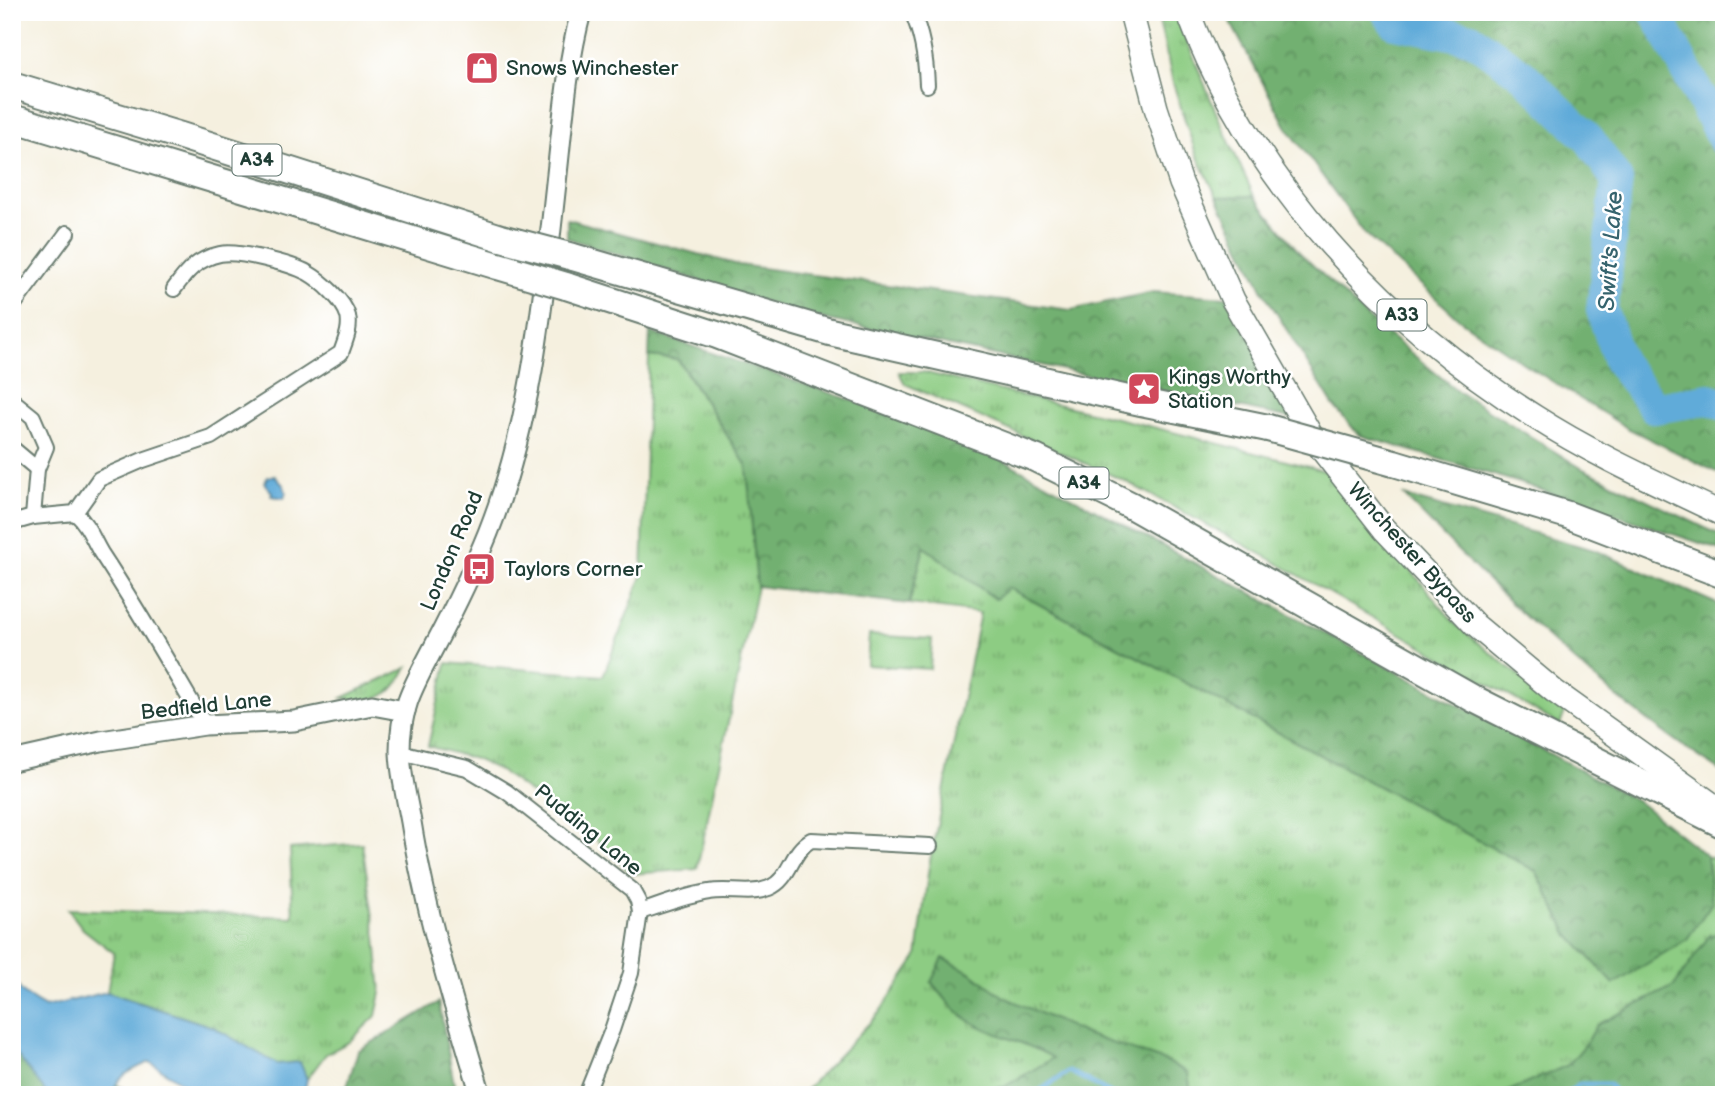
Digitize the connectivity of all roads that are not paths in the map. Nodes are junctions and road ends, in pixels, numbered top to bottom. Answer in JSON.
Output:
{"nodes":[{"id":1,"x":581,"y":12,"type":"edge"},
{"id":2,"x":912,"y":12,"type":"edge"},
{"id":3,"x":1131,"y":12,"type":"edge"},
{"id":4,"x":1188,"y":12,"type":"edge"},
{"id":5,"x":12,"y":85,"type":"edge"},
{"id":6,"x":927,"y":85,"type":"dead end"},
{"id":7,"x":12,"y":117,"type":"edge"},
{"id":8,"x":67,"y":233,"type":"dead end"},
{"id":9,"x":174,"y":289,"type":"dead end"},
{"id":10,"x":12,"y":307,"type":"edge"},
{"id":11,"x":12,"y":400,"type":"edge"},
{"id":12,"x":12,"y":448,"type":"edge"},
{"id":13,"x":37,"y":469,"type":"junction"},
{"id":14,"x":75,"y":513,"type":"junction"},
{"id":15,"x":1721,"y":514,"type":"edge"},
{"id":16,"x":33,"y":517,"type":"junction"},
{"id":17,"x":12,"y":523,"type":"edge"},
{"id":18,"x":1715,"y":571,"type":"edge"},
{"id":19,"x":405,"y":711,"type":"junction"},
{"id":20,"x":205,"y":725,"type":"junction"},
{"id":21,"x":400,"y":752,"type":"junction"},
{"id":22,"x":12,"y":761,"type":"edge"},
{"id":23,"x":1666,"y":783,"type":"junction"},
{"id":24,"x":1724,"y":813,"type":"edge"},
{"id":25,"x":1724,"y":825,"type":"edge"},
{"id":26,"x":930,"y":846,"type":"dead end"},
{"id":27,"x":640,"y":912,"type":"junction"},
{"id":28,"x":481,"y":1095,"type":"edge"},
{"id":29,"x":586,"y":1095,"type":"edge"}],
"edges":[{"from":1,"to":19,"type":"main road","name":"London Road"},
{"from":2,"to":6,"type":"street"},
{"from":3,"to":23,"type":"main road","name":"Winchester Bypass"},
{"from":4,"to":15,"type":"main road","number":"A33"},
{"from":5,"to":18,"type":"highway","number":"A34","bridge":true},
{"from":7,"to":23,"type":"highway","number":"A34","bridge":true},
{"from":8,"to":10,"type":"street"},
{"from":9,"to":14,"type":"street"},
{"from":11,"to":13,"type":"street"},
{"from":12,"to":13,"type":"street"},
{"from":13,"to":16,"type":"street"},
{"from":14,"to":16,"type":"street"},
{"from":14,"to":20,"type":"street"},
{"from":16,"to":17,"type":"street"},
{"from":19,"to":20,"type":"main road","name":"Bedfield Lane"},
{"from":19,"to":21,"type":"main road","name":"London Road"},
{"from":20,"to":22,"type":"main road","name":"Bedfield Lane"},
{"from":21,"to":27,"type":"street","name":"Pudding Lane"},
{"from":21,"to":28,"type":"main road","name":"London Road"},
{"from":23,"to":24,"type":"main road","name":"Winchester Bypass"},
{"from":23,"to":25,"type":"highway","number":"A34"},
{"from":26,"to":27,"type":"street"},
{"from":27,"to":29,"type":"street"}]}
